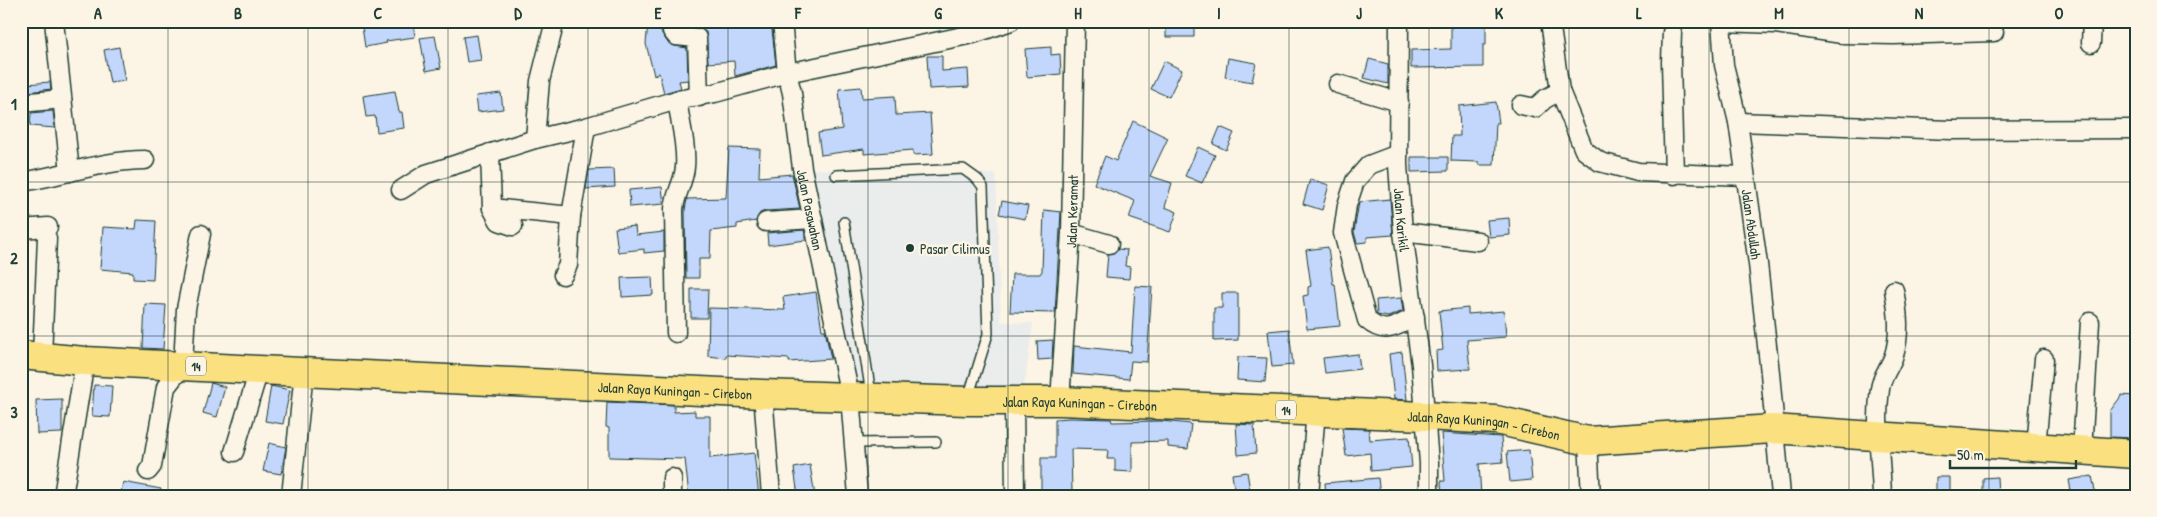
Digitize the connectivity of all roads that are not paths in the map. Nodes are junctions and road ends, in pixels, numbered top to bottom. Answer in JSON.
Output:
{"nodes":[{"id":1,"x":54,"y":21,"type":"edge"},
{"id":2,"x":555,"y":21,"type":"edge"},
{"id":3,"x":672,"y":21,"type":"edge"},
{"id":4,"x":782,"y":21,"type":"edge"},
{"id":5,"x":1011,"y":21,"type":"edge"},
{"id":6,"x":1075,"y":21,"type":"edge"},
{"id":7,"x":1398,"y":21,"type":"edge"},
{"id":8,"x":1550,"y":21,"type":"edge"},
{"id":9,"x":1722,"y":21,"type":"edge"},
{"id":10,"x":2092,"y":21,"type":"edge"},
{"id":11,"x":1672,"y":32,"type":"dead end"},
{"id":12,"x":1994,"y":32,"type":"dead end"},
{"id":13,"x":2091,"y":43,"type":"dead end"},
{"id":14,"x":787,"y":73,"type":"junction"},
{"id":15,"x":1338,"y":84,"type":"dead end"},
{"id":16,"x":1560,"y":91,"type":"junction"},
{"id":17,"x":699,"y":97,"type":"junction"},
{"id":18,"x":62,"y":99,"type":"junction"},
{"id":19,"x":677,"y":100,"type":"junction"},
{"id":20,"x":1399,"y":102,"type":"junction"},
{"id":21,"x":21,"y":103,"type":"edge"},
{"id":22,"x":1520,"y":105,"type":"dead end"},
{"id":23,"x":1738,"y":122,"type":"junction"},
{"id":24,"x":586,"y":128,"type":"junction"},
{"id":25,"x":2136,"y":129,"type":"edge"},
{"id":26,"x":535,"y":140,"type":"junction"},
{"id":27,"x":490,"y":153,"type":"junction"},
{"id":28,"x":1398,"y":154,"type":"junction"},
{"id":29,"x":145,"y":160,"type":"dead end"},
{"id":30,"x":70,"y":172,"type":"junction"},
{"id":31,"x":836,"y":175,"type":"dead end"},
{"id":32,"x":1674,"y":175,"type":"junction"},
{"id":33,"x":1745,"y":176,"type":"junction"},
{"id":34,"x":21,"y":182,"type":"edge"},
{"id":35,"x":401,"y":190,"type":"dead end"},
{"id":36,"x":492,"y":208,"type":"junction"},
{"id":37,"x":571,"y":216,"type":"junction"},
{"id":38,"x":813,"y":220,"type":"junction"},
{"id":39,"x":766,"y":222,"type":"dead end"},
{"id":40,"x":844,"y":222,"type":"dead end"},
{"id":41,"x":513,"y":226,"type":"dead end"},
{"id":42,"x":21,"y":229,"type":"edge"},
{"id":43,"x":1403,"y":232,"type":"junction"},
{"id":44,"x":1071,"y":233,"type":"junction"},
{"id":45,"x":201,"y":234,"type":"dead end"},
{"id":46,"x":1478,"y":241,"type":"dead end"},
{"id":47,"x":1109,"y":244,"type":"dead end"},
{"id":48,"x":563,"y":275,"type":"dead end"},
{"id":49,"x":1894,"y":290,"type":"dead end"},
{"id":50,"x":1415,"y":317,"type":"junction"},
{"id":51,"x":2090,"y":322,"type":"dead end"},
{"id":52,"x":676,"y":333,"type":"dead end"},
{"id":53,"x":32,"y":355,"type":"edge"},
{"id":54,"x":2044,"y":359,"type":"dead end"},
{"id":55,"x":85,"y":360,"type":"junction"},
{"id":56,"x":183,"y":365,"type":"junction"},
{"id":57,"x":259,"y":370,"type":"junction"},
{"id":58,"x":304,"y":372,"type":"junction"},
{"id":59,"x":763,"y":394,"type":"junction"},
{"id":60,"x":861,"y":396,"type":"junction"},
{"id":61,"x":967,"y":401,"type":"junction"},
{"id":62,"x":1014,"y":401,"type":"junction"},
{"id":63,"x":1060,"y":401,"type":"junction"},
{"id":64,"x":1316,"y":410,"type":"junction"},
{"id":65,"x":1426,"y":416,"type":"junction"},
{"id":66,"x":1774,"y":429,"type":"junction"},
{"id":67,"x":1877,"y":436,"type":"junction"},
{"id":68,"x":1588,"y":441,"type":"junction"},
{"id":69,"x":936,"y":442,"type":"dead end"},
{"id":70,"x":854,"y":443,"type":"junction"},
{"id":71,"x":2036,"y":447,"type":"junction"},
{"id":72,"x":2082,"y":450,"type":"junction"},
{"id":73,"x":234,"y":452,"type":"dead end"},
{"id":74,"x":2136,"y":454,"type":"edge"},
{"id":75,"x":148,"y":471,"type":"dead end"},
{"id":76,"x":672,"y":478,"type":"dead end"},
{"id":77,"x":63,"y":496,"type":"edge"},
{"id":78,"x":291,"y":496,"type":"edge"},
{"id":79,"x":672,"y":496,"type":"edge"},
{"id":80,"x":771,"y":496,"type":"edge"},
{"id":81,"x":858,"y":496,"type":"edge"},
{"id":82,"x":1015,"y":496,"type":"edge"},
{"id":83,"x":1309,"y":496,"type":"edge"},
{"id":84,"x":1429,"y":496,"type":"edge"},
{"id":85,"x":1592,"y":496,"type":"edge"},
{"id":86,"x":1781,"y":496,"type":"edge"},
{"id":87,"x":1882,"y":496,"type":"edge"}],
"edges":[{"from":1,"to":18,"type":"street"},
{"from":2,"to":26,"type":"street"},
{"from":3,"to":17,"type":"street"},
{"from":4,"to":14,"type":"street","name":"Jalan Pasawahan"},
{"from":5,"to":14,"type":"street"},
{"from":6,"to":44,"type":"street","name":"Jalan Keramat"},
{"from":7,"to":20,"type":"street","name":"Jalan Karikil"},
{"from":8,"to":16,"type":"street"},
{"from":9,"to":12,"type":"street"},
{"from":9,"to":23,"type":"street","name":"Jalan Abdullah"},
{"from":10,"to":13,"type":"street"},
{"from":11,"to":32,"type":"street"},
{"from":14,"to":17,"type":"street"},
{"from":14,"to":38,"type":"street","name":"Jalan Pasawahan"},
{"from":15,"to":20,"type":"street"},
{"from":16,"to":22,"type":"street"},
{"from":16,"to":32,"type":"street"},
{"from":17,"to":19,"type":"street"},
{"from":18,"to":21,"type":"street"},
{"from":18,"to":30,"type":"street"},
{"from":19,"to":24,"type":"street"},
{"from":19,"to":52,"type":"street"},
{"from":20,"to":28,"type":"street","name":"Jalan Karikil"},
{"from":23,"to":25,"type":"street"},
{"from":23,"to":33,"type":"street","name":"Jalan Abdullah"},
{"from":24,"to":26,"type":"street"},
{"from":24,"to":37,"type":"street"},
{"from":26,"to":27,"type":"street"},
{"from":27,"to":35,"type":"street"},
{"from":27,"to":36,"type":"street"},
{"from":28,"to":43,"type":"street","name":"Jalan Karikil"},
{"from":28,"to":50,"type":"street"},
{"from":29,"to":30,"type":"street"},
{"from":30,"to":34,"type":"street"},
{"from":31,"to":61,"type":"lane"},
{"from":32,"to":33,"type":"street"},
{"from":33,"to":66,"type":"street","name":"Jalan Abdullah"},
{"from":36,"to":37,"type":"street"},
{"from":36,"to":41,"type":"street"},
{"from":37,"to":48,"type":"street"},
{"from":38,"to":39,"type":"street"},
{"from":38,"to":60,"type":"street","name":"Jalan Pasawahan"},
{"from":40,"to":60,"type":"lane"},
{"from":42,"to":53,"type":"street"},
{"from":43,"to":46,"type":"street"},
{"from":43,"to":50,"type":"street","name":"Jalan Karikil"},
{"from":44,"to":47,"type":"street"},
{"from":44,"to":63,"type":"street","name":"Jalan Keramat"},
{"from":45,"to":56,"type":"street"},
{"from":49,"to":67,"type":"street"},
{"from":50,"to":65,"type":"street","name":"Jalan Karikil"},
{"from":51,"to":72,"type":"street"},
{"from":53,"to":55,"type":"highway","name":"Jalan Raya Kuningan - Cirebon","number":"14"},
{"from":54,"to":71,"type":"street"},
{"from":55,"to":56,"type":"highway","name":"Jalan Raya Kuningan - Cirebon","number":"14"},
{"from":55,"to":77,"type":"street"},
{"from":56,"to":57,"type":"highway","name":"Jalan Raya Kuningan - Cirebon","number":"14"},
{"from":56,"to":75,"type":"street"},
{"from":57,"to":58,"type":"highway","name":"Jalan Raya Kuningan - Cirebon","number":"14"},
{"from":57,"to":73,"type":"street"},
{"from":58,"to":59,"type":"highway","name":"Jalan Raya Kuningan - Cirebon","number":"14"},
{"from":58,"to":78,"type":"street"},
{"from":59,"to":60,"type":"highway","name":"Jalan Raya Kuningan - Cirebon","number":"14"},
{"from":59,"to":80,"type":"street"},
{"from":60,"to":61,"type":"highway","name":"Jalan Raya Kuningan - Cirebon","number":"14"},
{"from":60,"to":70,"type":"street","name":"Jalan Pasawahan"},
{"from":61,"to":62,"type":"highway","name":"Jalan Raya Kuningan - Cirebon","number":"14"},
{"from":62,"to":63,"type":"highway","name":"Jalan Raya Kuningan - Cirebon","number":"14"},
{"from":62,"to":82,"type":"street"},
{"from":63,"to":64,"type":"highway","name":"Jalan Raya Kuningan - Cirebon","number":"14"},
{"from":64,"to":65,"type":"highway","name":"Jalan Raya Kuningan - Cirebon","number":"14"},
{"from":64,"to":83,"type":"street"},
{"from":65,"to":68,"type":"highway","name":"Jalan Raya Kuningan - Cirebon","number":"14"},
{"from":65,"to":84,"type":"street","name":"Jalan Karikil"},
{"from":66,"to":67,"type":"highway","name":"Jalan Raya Kuningan - Cirebon","number":"14"},
{"from":66,"to":68,"type":"highway","name":"Jalan Raya Kuningan - Cirebon","number":"14"},
{"from":66,"to":86,"type":"street","name":"Jalan Abdullah"},
{"from":67,"to":71,"type":"highway","name":"Jalan Raya Kuningan - Cirebon","number":"14"},
{"from":67,"to":87,"type":"street"},
{"from":68,"to":85,"type":"street"},
{"from":69,"to":70,"type":"lane"},
{"from":70,"to":81,"type":"street","name":"Jalan Pasawahan"},
{"from":71,"to":72,"type":"highway","name":"Jalan Raya Kuningan - Cirebon","number":"14"},
{"from":72,"to":74,"type":"highway","name":"Jalan Raya Kuningan - Cirebon","number":"14"},
{"from":76,"to":79,"type":"street"}]}
